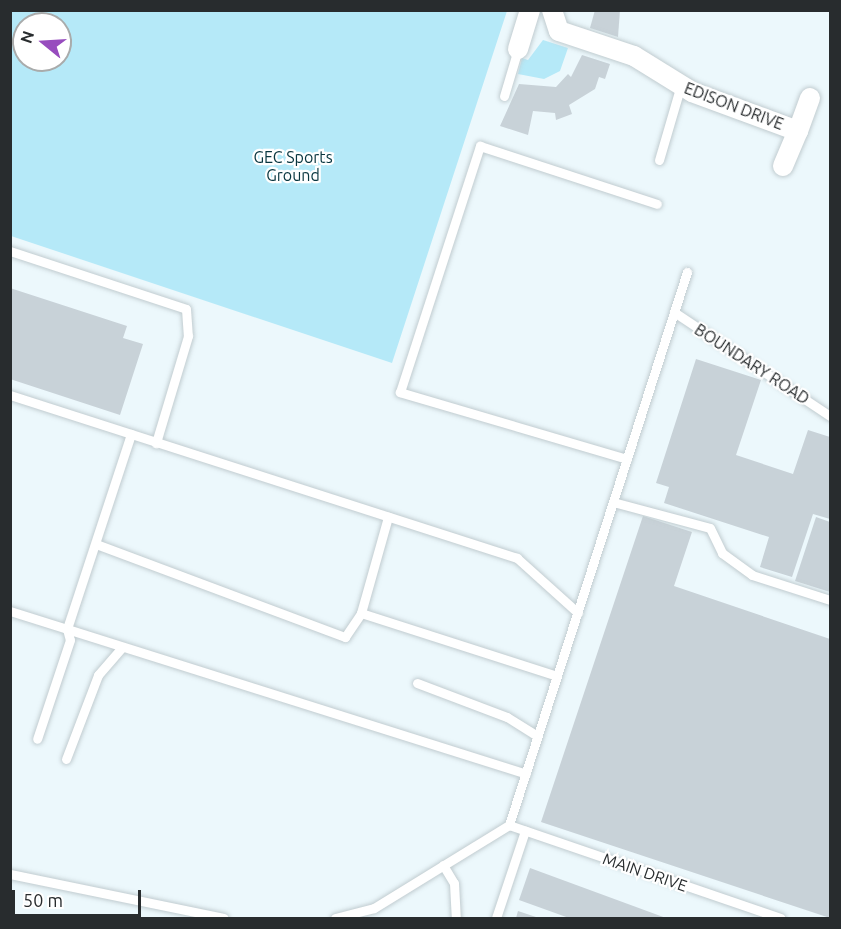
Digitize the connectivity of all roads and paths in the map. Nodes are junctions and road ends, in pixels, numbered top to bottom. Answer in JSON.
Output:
{"nodes":[{"id":1,"x":530,"y":10,"type":"edge"},
{"id":2,"x":552,"y":10,"type":"edge"},
{"id":3,"x":518,"y":49,"type":"joint"},
{"id":4,"x":681,"y":85,"type":"junction"},
{"id":5,"x":504,"y":96,"type":"dead end"},
{"id":6,"x":810,"y":98,"type":"dead end"},
{"id":7,"x":798,"y":131,"type":"junction"},
{"id":8,"x":658,"y":160,"type":"dead end"},
{"id":9,"x":783,"y":166,"type":"dead end"},
{"id":10,"x":657,"y":204,"type":"dead end"},
{"id":11,"x":10,"y":251,"type":"edge"},
{"id":12,"x":687,"y":272,"type":"dead end"},
{"id":13,"x":674,"y":312,"type":"junction"},
{"id":14,"x":10,"y":395,"type":"edge"},
{"id":15,"x":831,"y":416,"type":"edge"},
{"id":16,"x":131,"y":434,"type":"junction"},
{"id":17,"x":156,"y":443,"type":"junction"},
{"id":18,"x":627,"y":459,"type":"junction"},
{"id":19,"x":613,"y":502,"type":"junction"},
{"id":20,"x":388,"y":517,"type":"junction"},
{"id":21,"x":96,"y":544,"type":"junction"},
{"id":22,"x":831,"y":600,"type":"edge"},
{"id":23,"x":10,"y":611,"type":"edge"},
{"id":24,"x":578,"y":613,"type":"junction"},
{"id":25,"x":361,"y":614,"type":"junction"},
{"id":26,"x":67,"y":629,"type":"junction"},
{"id":27,"x":122,"y":647,"type":"junction"},
{"id":28,"x":557,"y":676,"type":"junction"},
{"id":29,"x":417,"y":683,"type":"dead end"},
{"id":30,"x":538,"y":736,"type":"junction"},
{"id":31,"x":38,"y":739,"type":"dead end"},
{"id":32,"x":66,"y":759,"type":"dead end"},
{"id":33,"x":526,"y":774,"type":"junction"},
{"id":34,"x":509,"y":825,"type":"junction"},
{"id":35,"x":525,"y":831,"type":"junction"},
{"id":36,"x":443,"y":865,"type":"junction"},
{"id":37,"x":10,"y":874,"type":"edge"},
{"id":38,"x":224,"y":918,"type":"edge"},
{"id":39,"x":335,"y":918,"type":"edge"},
{"id":40,"x":456,"y":918,"type":"edge"},
{"id":41,"x":495,"y":918,"type":"edge"},
{"id":42,"x":780,"y":918,"type":"edge"}],
"edges":[{"from":1,"to":3,"type":"street"},
{"from":2,"to":4,"type":"street","name":"EDISON DRIVE"},
{"from":3,"to":5,"type":"lane"},
{"from":4,"to":7,"type":"street","name":"EDISON DRIVE"},
{"from":4,"to":8,"type":"lane"},
{"from":6,"to":7,"type":"street","name":"EDISON DRIVE"},
{"from":7,"to":9,"type":"street","name":"EDISON DRIVE"},
{"from":10,"to":18,"type":"lane"},
{"from":11,"to":17,"type":"lane"},
{"from":12,"to":13,"type":"lane"},
{"from":13,"to":15,"type":"lane","name":"BOUNDARY ROAD"},
{"from":13,"to":18,"type":"lane"},
{"from":14,"to":16,"type":"lane"},
{"from":16,"to":17,"type":"lane"},
{"from":16,"to":21,"type":"lane"},
{"from":17,"to":20,"type":"lane"},
{"from":18,"to":19,"type":"lane"},
{"from":19,"to":22,"type":"lane"},
{"from":19,"to":24,"type":"lane"},
{"from":20,"to":24,"type":"lane"},
{"from":20,"to":25,"type":"lane"},
{"from":21,"to":25,"type":"lane"},
{"from":21,"to":26,"type":"lane"},
{"from":23,"to":26,"type":"lane"},
{"from":24,"to":28,"type":"lane"},
{"from":25,"to":28,"type":"lane"},
{"from":26,"to":27,"type":"lane"},
{"from":26,"to":31,"type":"lane"},
{"from":27,"to":32,"type":"lane"},
{"from":27,"to":33,"type":"lane"},
{"from":28,"to":30,"type":"lane"},
{"from":29,"to":30,"type":"lane"},
{"from":30,"to":33,"type":"lane"},
{"from":33,"to":34,"type":"lane"},
{"from":34,"to":35,"type":"lane","name":"MAIN DRIVE"},
{"from":34,"to":36,"type":"lane"},
{"from":35,"to":41,"type":"lane"},
{"from":35,"to":42,"type":"lane","name":"MAIN DRIVE"},
{"from":36,"to":39,"type":"lane"},
{"from":36,"to":40,"type":"lane"},
{"from":37,"to":38,"type":"lane"}]}
